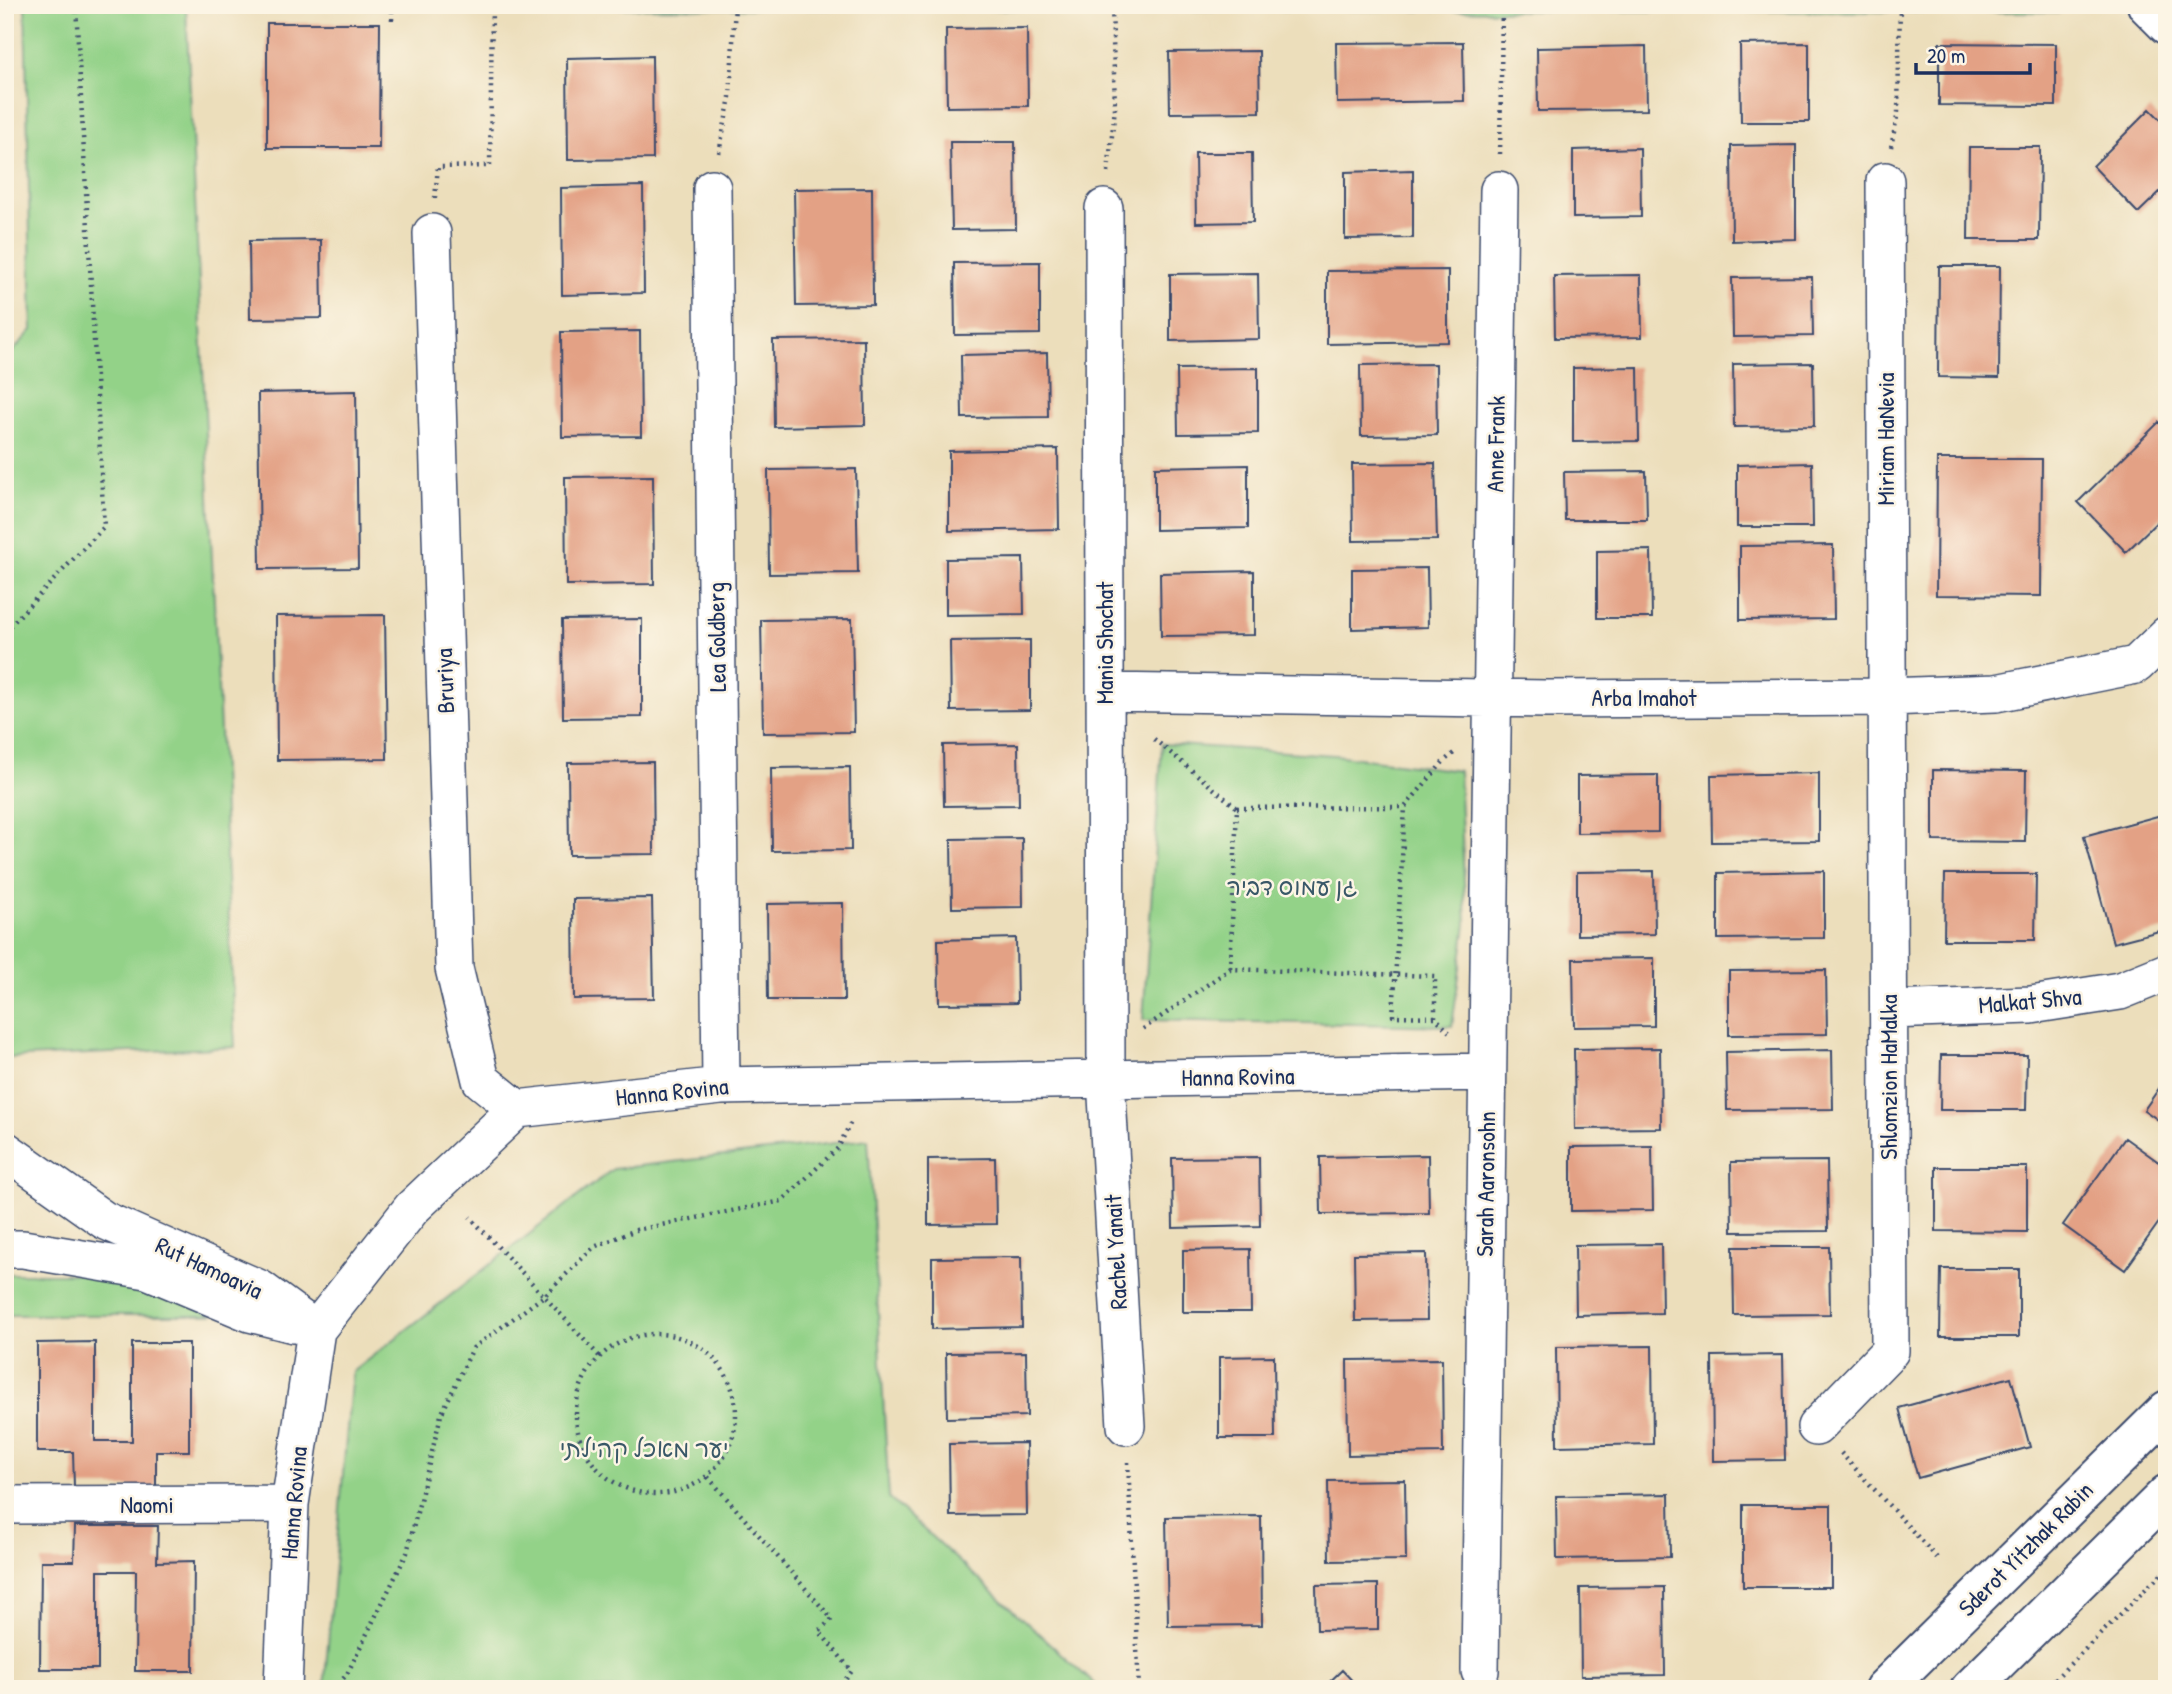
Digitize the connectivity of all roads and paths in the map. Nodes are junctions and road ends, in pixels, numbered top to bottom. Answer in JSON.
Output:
{"nodes":[{"id":1,"x":76,"y":5,"type":"edge"},
{"id":2,"x":392,"y":5,"type":"edge"},
{"id":3,"x":492,"y":5,"type":"edge"},
{"id":4,"x":735,"y":5,"type":"edge"},
{"id":5,"x":1112,"y":5,"type":"edge"},
{"id":6,"x":1502,"y":5,"type":"edge"},
{"id":7,"x":1900,"y":5,"type":"edge"},
{"id":8,"x":2147,"y":5,"type":"edge"},
{"id":9,"x":392,"y":20,"type":"dead end"},
{"id":10,"x":2167,"y":25,"type":"edge"},
{"id":11,"x":1885,"y":181,"type":"joint"},
{"id":12,"x":712,"y":188,"type":"joint"},
{"id":13,"x":1499,"y":190,"type":"joint"},
{"id":14,"x":1104,"y":208,"type":"joint"},
{"id":15,"x":432,"y":233,"type":"joint"},
{"id":16,"x":5,"y":631,"type":"edge"},
{"id":17,"x":2167,"y":635,"type":"edge"},
{"id":18,"x":1105,"y":692,"type":"junction"},
{"id":19,"x":1493,"y":697,"type":"junction"},
{"id":20,"x":1887,"y":697,"type":"junction"},
{"id":21,"x":1164,"y":734,"type":"dead end"},
{"id":22,"x":1154,"y":739,"type":"junction"},
{"id":23,"x":1464,"y":744,"type":"dead end"},
{"id":24,"x":1149,"y":748,"type":"dead end"},
{"id":25,"x":1405,"y":807,"type":"junction"},
{"id":26,"x":1237,"y":808,"type":"junction"},
{"id":27,"x":1230,"y":969,"type":"junction"},
{"id":28,"x":2167,"y":972,"type":"edge"},
{"id":29,"x":1394,"y":976,"type":"junction"},
{"id":30,"x":1889,"y":1010,"type":"junction"},
{"id":31,"x":1435,"y":1017,"type":"junction"},
{"id":32,"x":1135,"y":1022,"type":"dead end"},
{"id":33,"x":1139,"y":1032,"type":"junction"},
{"id":34,"x":1453,"y":1036,"type":"dead end"},
{"id":35,"x":1148,"y":1039,"type":"dead end"},
{"id":36,"x":1488,"y":1072,"type":"junction"},
{"id":37,"x":1106,"y":1079,"type":"junction"},
{"id":38,"x":872,"y":1083,"type":"junction"},
{"id":39,"x":722,"y":1086,"type":"junction"},
{"id":40,"x":517,"y":1109,"type":"junction"},
{"id":41,"x":5,"y":1150,"type":"edge"},
{"id":42,"x":470,"y":1217,"type":"dead end"},
{"id":43,"x":5,"y":1249,"type":"edge"},
{"id":44,"x":544,"y":1296,"type":"junction"},
{"id":45,"x":316,"y":1330,"type":"junction"},
{"id":46,"x":599,"y":1356,"type":"junction"},
{"id":47,"x":2167,"y":1410,"type":"edge"},
{"id":48,"x":1126,"y":1426,"type":"joint"},
{"id":49,"x":1816,"y":1427,"type":"joint"},
{"id":50,"x":708,"y":1476,"type":"junction"},
{"id":51,"x":2167,"y":1494,"type":"edge"},
{"id":52,"x":290,"y":1504,"type":"junction"},
{"id":53,"x":5,"y":1505,"type":"edge"},
{"id":54,"x":1940,"y":1560,"type":"dead end"},
{"id":55,"x":2167,"y":1568,"type":"edge"},
{"id":56,"x":1480,"y":1671,"type":"dead end"},
{"id":57,"x":283,"y":1689,"type":"edge"},
{"id":58,"x":334,"y":1689,"type":"edge"},
{"id":59,"x":838,"y":1689,"type":"edge"},
{"id":60,"x":1139,"y":1689,"type":"edge"},
{"id":61,"x":1884,"y":1689,"type":"edge"},
{"id":62,"x":1970,"y":1689,"type":"edge"},
{"id":63,"x":2045,"y":1689,"type":"edge"}],
"edges":[{"from":1,"to":16,"type":"path"},
{"from":2,"to":9,"type":"path"},
{"from":3,"to":15,"type":"path"},
{"from":4,"to":12,"type":"path"},
{"from":5,"to":14,"type":"path"},
{"from":6,"to":13,"type":"path"},
{"from":7,"to":11,"type":"path"},
{"from":8,"to":10,"type":"main road"},
{"from":11,"to":20,"type":"street","name":"Miriam HaNevia"},
{"from":12,"to":39,"type":"street","name":"Lea Goldberg"},
{"from":13,"to":19,"type":"street","name":"Anne Frank"},
{"from":14,"to":18,"type":"street","name":"Mania Shochat"},
{"from":15,"to":40,"type":"street","name":"Bruriya"},
{"from":17,"to":20,"type":"street","name":"Arba Imahot"},
{"from":18,"to":19,"type":"street","name":"Arba Imahot"},
{"from":18,"to":37,"type":"street","name":"Mania Shochat"},
{"from":19,"to":20,"type":"street","name":"Arba Imahot"},
{"from":19,"to":36,"type":"street","name":"Sarah Aaronsohn"},
{"from":20,"to":30,"type":"street","name":"Shlomzion HaMalka"},
{"from":21,"to":22,"type":"path"},
{"from":22,"to":24,"type":"path"},
{"from":22,"to":26,"type":"path"},
{"from":23,"to":25,"type":"path"},
{"from":25,"to":26,"type":"path"},
{"from":25,"to":29,"type":"path"},
{"from":26,"to":27,"type":"path"},
{"from":27,"to":29,"type":"path"},
{"from":27,"to":33,"type":"path"},
{"from":28,"to":30,"type":"street","name":"Malkat Shva"},
{"from":29,"to":31,"type":"path"},
{"from":29,"to":31,"type":"path"},
{"from":30,"to":49,"type":"street","name":"Shlomzion HaMalka"},
{"from":31,"to":34,"type":"path"},
{"from":32,"to":33,"type":"path"},
{"from":33,"to":35,"type":"path"},
{"from":36,"to":37,"type":"street","name":"Hanna Rovina"},
{"from":36,"to":56,"type":"street","name":"Sarah Aaronsohn"},
{"from":37,"to":38,"type":"street","name":"Hanna Rovina"},
{"from":37,"to":48,"type":"street","name":"Rachel Yanait"},
{"from":38,"to":39,"type":"street","name":"Hanna Rovina"},
{"from":38,"to":44,"type":"path"},
{"from":39,"to":40,"type":"street","name":"Hanna Rovina"},
{"from":40,"to":45,"type":"street","name":"Hanna Rovina"},
{"from":41,"to":45,"type":"street","name":"Rut Hamoavia"},
{"from":42,"to":44,"type":"path"},
{"from":43,"to":45,"type":"street","name":"Rut Hamoavia"},
{"from":44,"to":46,"type":"path"},
{"from":44,"to":58,"type":"path"},
{"from":45,"to":52,"type":"street","name":"Hanna Rovina"},
{"from":46,"to":50,"type":"path"},
{"from":46,"to":50,"type":"path"},
{"from":47,"to":61,"type":"main road","name":"Sderot Yitzhak Rabin"},
{"from":48,"to":60,"type":"path"},
{"from":49,"to":54,"type":"path"},
{"from":50,"to":59,"type":"path"},
{"from":51,"to":62,"type":"main road"},
{"from":52,"to":53,"type":"street","name":"Naomi"},
{"from":52,"to":57,"type":"street","name":"Hanna Rovina"},
{"from":55,"to":63,"type":"path"}]}
